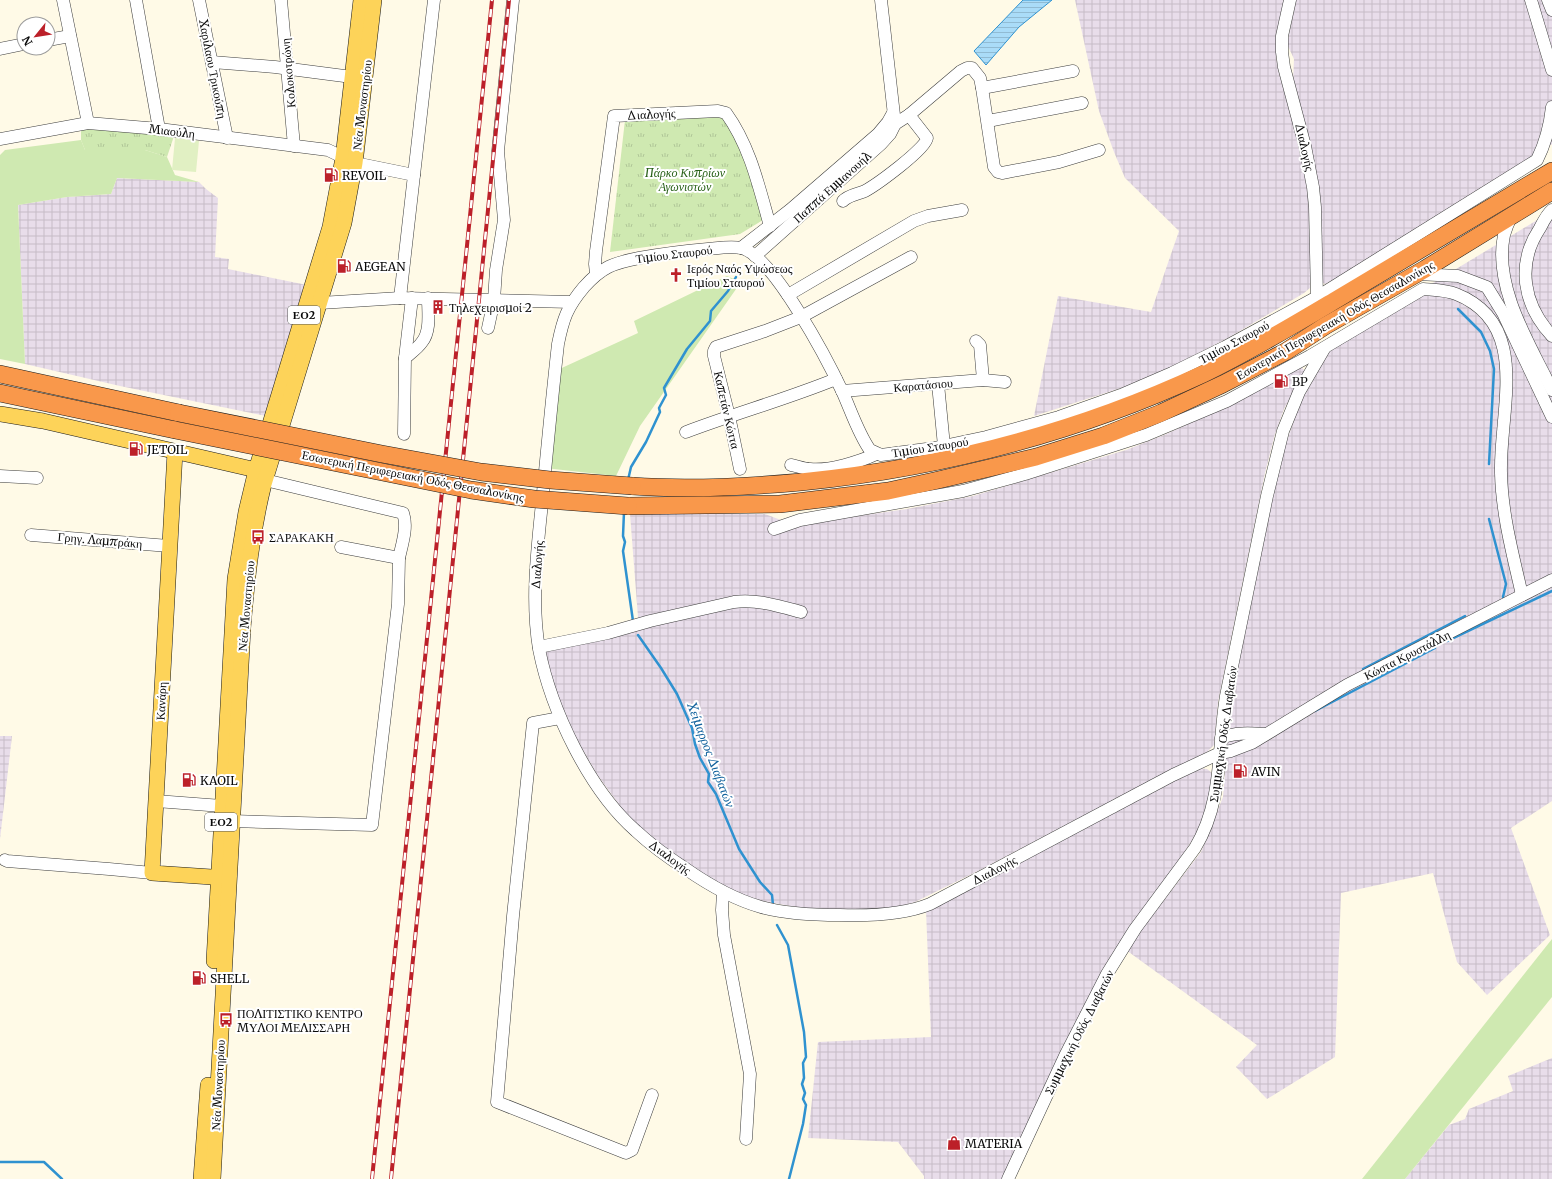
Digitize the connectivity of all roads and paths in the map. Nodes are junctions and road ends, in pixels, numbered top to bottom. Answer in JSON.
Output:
{"nodes":[{"id":1,"x":63,"y":0,"type":"edge"},
{"id":2,"x":136,"y":0,"type":"edge"},
{"id":3,"x":199,"y":0,"type":"edge"},
{"id":4,"x":281,"y":0,"type":"edge"},
{"id":5,"x":360,"y":0,"type":"edge"},
{"id":6,"x":374,"y":0,"type":"edge"},
{"id":7,"x":434,"y":0,"type":"edge"},
{"id":8,"x":513,"y":0,"type":"edge"},
{"id":9,"x":881,"y":0,"type":"edge"},
{"id":10,"x":1290,"y":0,"type":"edge"},
{"id":11,"x":1531,"y":0,"type":"edge"},
{"id":12,"x":1548,"y":0,"type":"edge"},
{"id":13,"x":1552,"y":10,"type":"edge"},
{"id":14,"x":70,"y":36,"type":"junction"},
{"id":15,"x":56,"y":39,"type":"edge"},
{"id":16,"x":16,"y":46,"type":"edge"},
{"id":17,"x":0,"y":49,"type":"edge"},
{"id":18,"x":212,"y":62,"type":"junction"},
{"id":19,"x":288,"y":69,"type":"junction"},
{"id":20,"x":1552,"y":70,"type":"edge"},
{"id":21,"x":1072,"y":71,"type":"dead end"},
{"id":22,"x":352,"y":77,"type":"junction"},
{"id":23,"x":982,"y":88,"type":"junction"},
{"id":24,"x":1082,"y":103,"type":"dead end"},
{"id":25,"x":1552,"y":107,"type":"edge"},
{"id":26,"x":894,"y":110,"type":"junction"},
{"id":27,"x":909,"y":115,"type":"junction"},
{"id":28,"x":988,"y":122,"type":"junction"},
{"id":29,"x":88,"y":123,"type":"junction"},
{"id":30,"x":896,"y":124,"type":"junction"},
{"id":31,"x":159,"y":129,"type":"junction"},
{"id":32,"x":226,"y":138,"type":"junction"},
{"id":33,"x":0,"y":139,"type":"edge"},
{"id":34,"x":294,"y":146,"type":"junction"},
{"id":35,"x":1099,"y":150,"type":"dead end"},
{"id":36,"x":349,"y":160,"type":"junction"},
{"id":37,"x":1552,"y":164,"type":"edge"},
{"id":38,"x":414,"y":175,"type":"junction"},
{"id":39,"x":1547,"y":175,"type":"edge"},
{"id":40,"x":1552,"y":191,"type":"edge"},
{"id":41,"x":843,"y":202,"type":"dead end"},
{"id":42,"x":962,"y":210,"type":"dead end"},
{"id":43,"x":1552,"y":210,"type":"edge"},
{"id":44,"x":1512,"y":215,"type":"junction"},
{"id":45,"x":770,"y":226,"type":"junction"},
{"id":46,"x":741,"y":248,"type":"junction"},
{"id":47,"x":755,"y":256,"type":"junction"},
{"id":48,"x":911,"y":257,"type":"dead end"},
{"id":49,"x":596,"y":274,"type":"junction"},
{"id":50,"x":1417,"y":274,"type":"junction"},
{"id":51,"x":788,"y":295,"type":"junction"},
{"id":52,"x":1317,"y":297,"type":"junction"},
{"id":53,"x":406,"y":298,"type":"junction"},
{"id":54,"x":428,"y":298,"type":"junction"},
{"id":55,"x":494,"y":300,"type":"junction"},
{"id":56,"x":572,"y":302,"type":"junction"},
{"id":57,"x":320,"y":304,"type":"junction"},
{"id":58,"x":801,"y":317,"type":"junction"},
{"id":59,"x":488,"y":328,"type":"dead end"},
{"id":60,"x":1552,"y":336,"type":"edge"},
{"id":61,"x":976,"y":341,"type":"dead end"},
{"id":62,"x":1325,"y":347,"type":"junction"},
{"id":63,"x":405,"y":358,"type":"junction"},
{"id":64,"x":0,"y":374,"type":"edge"},
{"id":65,"x":836,"y":379,"type":"junction"},
{"id":66,"x":983,"y":380,"type":"junction"},
{"id":67,"x":1005,"y":382,"type":"dead end"},
{"id":68,"x":938,"y":384,"type":"junction"},
{"id":69,"x":1552,"y":390,"type":"edge"},
{"id":70,"x":842,"y":391,"type":"junction"},
{"id":71,"x":0,"y":393,"type":"edge"},
{"id":72,"x":0,"y":414,"type":"edge"},
{"id":73,"x":730,"y":416,"type":"junction"},
{"id":74,"x":1552,"y":417,"type":"edge"},
{"id":75,"x":686,"y":432,"type":"dead end"},
{"id":76,"x":404,"y":434,"type":"dead end"},
{"id":77,"x":944,"y":446,"type":"junction"},
{"id":78,"x":175,"y":452,"type":"junction"},
{"id":79,"x":876,"y":454,"type":"junction"},
{"id":80,"x":792,"y":465,"type":"dead end"},
{"id":81,"x":740,"y":469,"type":"dead end"},
{"id":82,"x":261,"y":475,"type":"junction"},
{"id":83,"x":0,"y":476,"type":"edge"},
{"id":84,"x":37,"y":478,"type":"dead end"},
{"id":85,"x":774,"y":529,"type":"dead end"},
{"id":86,"x":31,"y":534,"type":"dead end"},
{"id":87,"x":169,"y":546,"type":"junction"},
{"id":88,"x":341,"y":547,"type":"dead end"},
{"id":89,"x":399,"y":558,"type":"junction"},
{"id":90,"x":1552,"y":580,"type":"edge"},
{"id":91,"x":1522,"y":596,"type":"junction"},
{"id":92,"x":801,"y":612,"type":"dead end"},
{"id":93,"x":539,"y":647,"type":"junction"},
{"id":94,"x":560,"y":718,"type":"junction"},
{"id":95,"x":1264,"y":734,"type":"junction"},
{"id":96,"x":1221,"y":738,"type":"junction"},
{"id":97,"x":1220,"y":753,"type":"junction"},
{"id":98,"x":156,"y":802,"type":"junction"},
{"id":99,"x":222,"y":806,"type":"junction"},
{"id":100,"x":232,"y":821,"type":"junction"},
{"id":101,"x":5,"y":860,"type":"dead end"},
{"id":102,"x":152,"y":873,"type":"junction"},
{"id":103,"x":224,"y":878,"type":"junction"},
{"id":104,"x":723,"y":892,"type":"junction"},
{"id":105,"x":652,"y":1095,"type":"dead end"},
{"id":106,"x":746,"y":1139,"type":"dead end"},
{"id":107,"x":207,"y":1176,"type":"edge"},
{"id":108,"x":1008,"y":1179,"type":"edge"}],
"edges":[{"from":1,"to":14,"type":"street"},
{"from":2,"to":31,"type":"street"},
{"from":3,"to":18,"type":"street","name":"Χαρίλαου Τρικούπη"},
{"from":4,"to":19,"type":"street","name":"Κολοκοτρώνη"},
{"from":5,"to":22,"type":"main road","name":"Νέα Μοναστηρίου","number":"ΕΟ2"},
{"from":6,"to":36,"type":"main road","name":"Νέα Μοναστηρίου","number":"ΕΟ2"},
{"from":7,"to":38,"type":"street"},
{"from":8,"to":55,"type":"street"},
{"from":9,"to":26,"type":"street"},
{"from":10,"to":52,"type":"street","name":"Διαλογής"},
{"from":11,"to":20,"type":"street"},
{"from":12,"to":13,"type":"street"},
{"from":14,"to":15,"type":"street"},
{"from":14,"to":29,"type":"street"},
{"from":16,"to":17,"type":"street"},
{"from":18,"to":19,"type":"street"},
{"from":18,"to":32,"type":"street","name":"Χαρίλαου Τρικούπη"},
{"from":19,"to":22,"type":"street"},
{"from":19,"to":34,"type":"street","name":"Κολοκοτρώνη"},
{"from":21,"to":23,"type":"street"},
{"from":22,"to":36,"type":"main road","name":"Νέα Μοναστηρίου","number":"ΕΟ2"},
{"from":23,"to":27,"type":"street","name":"Παππά Εμμανουήλ"},
{"from":23,"to":28,"type":"street"},
{"from":24,"to":28,"type":"street"},
{"from":25,"to":52,"type":"street","name":"Τιμίου Σταυρού"},
{"from":26,"to":30,"type":"street"},
{"from":26,"to":45,"type":"street","name":"Παππά Εμμανουήλ"},
{"from":27,"to":30,"type":"street","name":"Παππά Εμμανουήλ"},
{"from":27,"to":41,"type":"street"},
{"from":28,"to":35,"type":"street"},
{"from":29,"to":31,"type":"street","name":"Μιαούλη"},
{"from":29,"to":33,"type":"street","name":"Μιαούλη"},
{"from":30,"to":47,"type":"street","name":"Παππά Εμμανουήλ"},
{"from":31,"to":32,"type":"street","name":"Μιαούλη"},
{"from":32,"to":34,"type":"street","name":"Μιαούλη"},
{"from":34,"to":36,"type":"street","name":"Μιαούλη"},
{"from":36,"to":38,"type":"street","name":"Μιαούλη"},
{"from":36,"to":57,"type":"main road","name":"Νέα Μοναστηρίου","number":"ΕΟ2"},
{"from":36,"to":82,"type":"main road","name":"Νέα Μοναστηρίου","number":"ΕΟ2"},
{"from":37,"to":39,"type":"street"},
{"from":38,"to":53,"type":"street"},
{"from":39,"to":64,"type":"highway","name":"Εσωτερική Περιφερειακή Οδός Θεσσαλονίκης","bridge":true},
{"from":40,"to":44,"type":"highway","name":"Εσωτερική Περιφερειακή Οδός Θεσσαλονίκης"},
{"from":42,"to":51,"type":"street"},
{"from":43,"to":60,"type":"street"},
{"from":44,"to":50,"type":"highway","name":"Εσωτερική Περιφερειακή Οδός Θεσσαλονίκης"},
{"from":44,"to":69,"type":"street"},
{"from":45,"to":46,"type":"street","name":"Παππά Εμμανουήλ"},
{"from":45,"to":49,"type":"street","name":"Διαλογής"},
{"from":46,"to":47,"type":"street","name":"Τιμίου Σταυρού"},
{"from":46,"to":49,"type":"street","name":"Τιμίου Σταυρού"},
{"from":47,"to":51,"type":"street","name":"Τιμίου Σταυρού"},
{"from":48,"to":58,"type":"street"},
{"from":49,"to":56,"type":"street","name":"Τιμίου Σταυρού"},
{"from":50,"to":71,"type":"highway","name":"Εσωτερική Περιφερειακή Οδός Θεσσαλονίκης","bridge":true},
{"from":50,"to":74,"type":"street"},
{"from":51,"to":58,"type":"street","name":"Τιμίου Σταυρού"},
{"from":52,"to":77,"type":"street","name":"Τιμίου Σταυρού"},
{"from":53,"to":54,"type":"street"},
{"from":53,"to":57,"type":"street"},
{"from":53,"to":63,"type":"street"},
{"from":54,"to":55,"type":"street"},
{"from":54,"to":63,"type":"street"},
{"from":55,"to":56,"type":"street"},
{"from":55,"to":59,"type":"street"},
{"from":56,"to":93,"type":"street","name":"Διαλογής"},
{"from":57,"to":82,"type":"main road","name":"Νέα Μοναστηρίου","number":"ΕΟ2"},
{"from":58,"to":65,"type":"street","name":"Τιμίου Σταυρού"},
{"from":58,"to":73,"type":"street","name":"Καπετάν Κώττα"},
{"from":61,"to":66,"type":"street"},
{"from":62,"to":85,"type":"street"},
{"from":62,"to":91,"type":"street"},
{"from":62,"to":96,"type":"street","name":"Συμμαχική Οδός Διαβατών"},
{"from":63,"to":76,"type":"street"},
{"from":65,"to":70,"type":"street","name":"Τιμίου Σταυρού"},
{"from":65,"to":73,"type":"street"},
{"from":66,"to":67,"type":"street","name":"Καρατάσιου"},
{"from":66,"to":68,"type":"street","name":"Καρατάσιου"},
{"from":68,"to":70,"type":"street","name":"Καρατάσιου"},
{"from":68,"to":77,"type":"street"},
{"from":70,"to":79,"type":"street","name":"Τιμίου Σταυρού"},
{"from":72,"to":78,"type":"main road"},
{"from":73,"to":75,"type":"street"},
{"from":73,"to":81,"type":"street","name":"Καπετάν Κώττα"},
{"from":77,"to":79,"type":"street","name":"Τιμίου Σταυρού"},
{"from":78,"to":82,"type":"main road"},
{"from":78,"to":87,"type":"main road","name":"Κανάρη"},
{"from":79,"to":80,"type":"street"},
{"from":82,"to":89,"type":"street"},
{"from":82,"to":99,"type":"main road","name":"Νέα Μοναστηρίου","number":"ΕΟ2"},
{"from":82,"to":100,"type":"main road","name":"Νέα Μοναστηρίου","number":"ΕΟ2"},
{"from":83,"to":84,"type":"street"},
{"from":86,"to":87,"type":"street","name":"Γρηγ. Λαμπράκη"},
{"from":87,"to":98,"type":"main road","name":"Κανάρη"},
{"from":88,"to":89,"type":"street"},
{"from":89,"to":100,"type":"street"},
{"from":90,"to":91,"type":"street","name":"Κώστα Κρυστάλλη"},
{"from":91,"to":95,"type":"street","name":"Κώστα Κρυστάλλη"},
{"from":92,"to":93,"type":"street"},
{"from":93,"to":94,"type":"street","name":"Διαλογής"},
{"from":94,"to":104,"type":"street","name":"Διαλογής"},
{"from":94,"to":105,"type":"street"},
{"from":95,"to":96,"type":"street"},
{"from":95,"to":97,"type":"street","name":"Κώστα Κρυστάλλη"},
{"from":96,"to":97,"type":"street","name":"Συμμαχική Οδός Διαβατών"},
{"from":97,"to":104,"type":"street","name":"Διαλογής"},
{"from":97,"to":108,"type":"street","name":"Συμμαχική Οδός Διαβατών"},
{"from":98,"to":99,"type":"street"},
{"from":98,"to":102,"type":"main road","name":"Κανάρη"},
{"from":99,"to":103,"type":"main road","name":"Νέα Μοναστηρίου","number":"ΕΟ2"},
{"from":100,"to":103,"type":"main road","name":"Νέα Μοναστηρίου","number":"ΕΟ2"},
{"from":101,"to":102,"type":"street"},
{"from":102,"to":103,"type":"main road"},
{"from":103,"to":107,"type":"main road","name":"Νέα Μοναστηρίου","number":"ΕΟ2"},
{"from":104,"to":106,"type":"street"}]}
